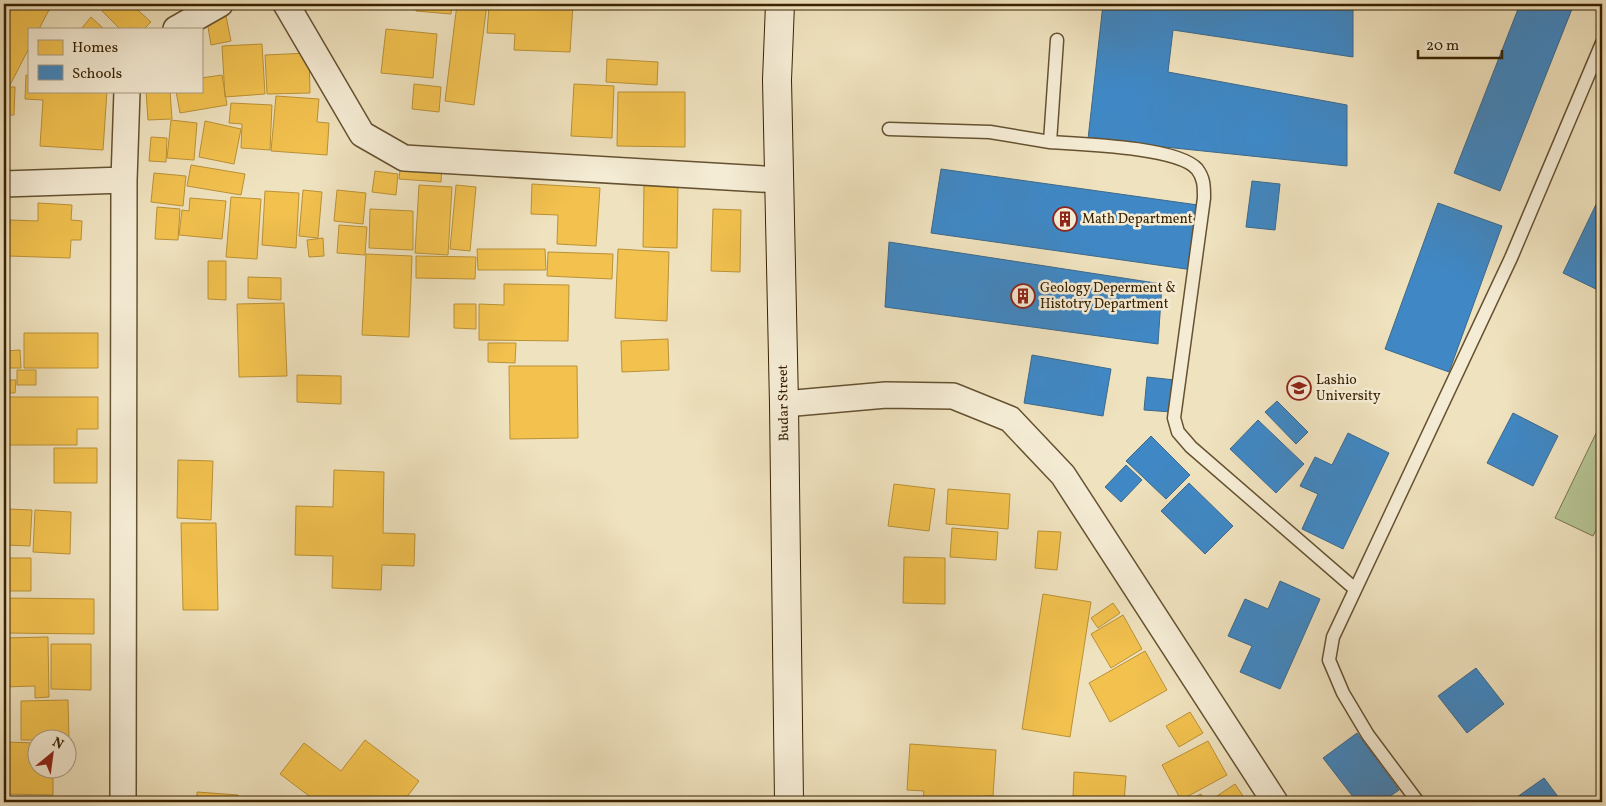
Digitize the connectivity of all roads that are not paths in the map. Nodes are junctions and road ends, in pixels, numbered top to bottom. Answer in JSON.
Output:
{"nodes":[{"id":1,"x":220,"y":4,"type":"edge"},
{"id":2,"x":286,"y":4,"type":"edge"},
{"id":3,"x":780,"y":4,"type":"edge"},
{"id":4,"x":178,"y":28,"type":"edge"},
{"id":5,"x":1057,"y":40,"type":"dead end"},
{"id":6,"x":1602,"y":43,"type":"edge"},
{"id":7,"x":127,"y":92,"type":"edge"},
{"id":8,"x":889,"y":129,"type":"dead end"},
{"id":9,"x":1050,"y":142,"type":"junction"},
{"id":10,"x":124,"y":180,"type":"junction"},
{"id":11,"x":779,"y":180,"type":"junction"},
{"id":12,"x":4,"y":184,"type":"edge"},
{"id":13,"x":784,"y":404,"type":"junction"},
{"id":14,"x":1355,"y":589,"type":"junction"},
{"id":15,"x":1273,"y":801,"type":"edge"},
{"id":16,"x":123,"y":802,"type":"edge"},
{"id":17,"x":789,"y":802,"type":"edge"},
{"id":18,"x":1418,"y":802,"type":"edge"}],
"edges":[{"from":1,"to":4,"type":"street"},
{"from":2,"to":11,"type":"street"},
{"from":3,"to":11,"type":"main road","name":"Budar Street"},
{"from":5,"to":9,"type":"lane"},
{"from":6,"to":14,"type":"lane"},
{"from":7,"to":10,"type":"street"},
{"from":8,"to":9,"type":"lane"},
{"from":9,"to":14,"type":"lane"},
{"from":10,"to":12,"type":"street"},
{"from":10,"to":16,"type":"street"},
{"from":11,"to":13,"type":"main road","name":"Budar Street"},
{"from":13,"to":15,"type":"street"},
{"from":13,"to":17,"type":"main road","name":"Budar Street"},
{"from":14,"to":18,"type":"lane"}]}
